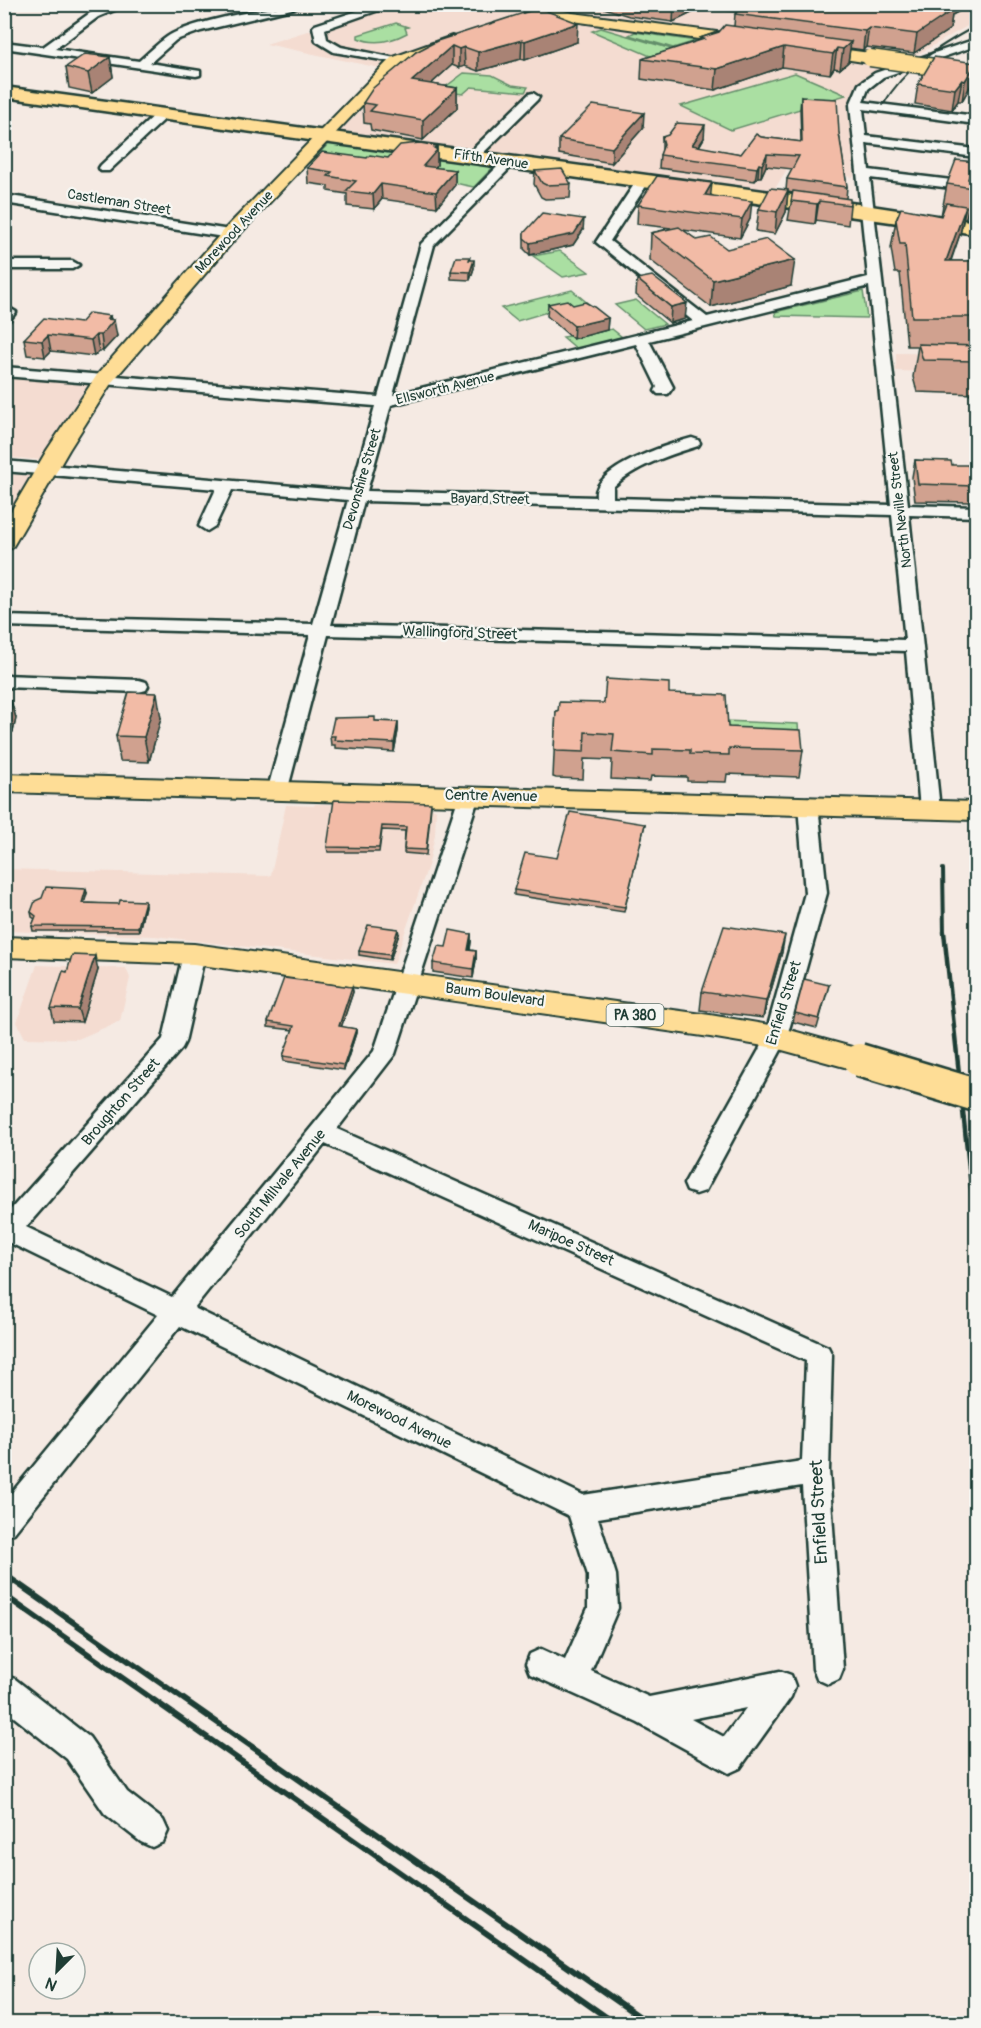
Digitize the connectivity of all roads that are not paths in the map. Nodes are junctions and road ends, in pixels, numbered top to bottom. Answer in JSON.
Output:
{"nodes":[{"id":1,"x":124,"y":4,"type":"edge"},
{"id":2,"x":307,"y":4,"type":"edge"},
{"id":3,"x":391,"y":4,"type":"edge"},
{"id":4,"x":510,"y":4,"type":"edge"},
{"id":5,"x":540,"y":11,"type":"junction"},
{"id":6,"x":518,"y":20,"type":"edge"},
{"id":7,"x":466,"y":36,"type":"edge"},
{"id":8,"x":976,"y":42,"type":"edge"},
{"id":9,"x":759,"y":43,"type":"edge"},
{"id":10,"x":4,"y":45,"type":"edge"},
{"id":11,"x":799,"y":48,"type":"edge"},
{"id":12,"x":45,"y":51,"type":"junction"},
{"id":13,"x":396,"y":61,"type":"junction"},
{"id":14,"x":141,"y":65,"type":"junction"},
{"id":15,"x":970,"y":72,"type":"edge"},
{"id":16,"x":196,"y":73,"type":"dead end"},
{"id":17,"x":4,"y":92,"type":"edge"},
{"id":18,"x":533,"y":97,"type":"dead end"},
{"id":19,"x":856,"y":105,"type":"junction"},
{"id":20,"x":163,"y":114,"type":"junction"},
{"id":21,"x":976,"y":120,"type":"edge"},
{"id":22,"x":323,"y":136,"type":"junction"},
{"id":23,"x":860,"y":140,"type":"junction"},
{"id":24,"x":976,"y":153,"type":"edge"},
{"id":25,"x":472,"y":157,"type":"junction"},
{"id":26,"x":509,"y":162,"type":"junction"},
{"id":27,"x":105,"y":168,"type":"dead end"},
{"id":28,"x":864,"y":173,"type":"junction"},
{"id":29,"x":644,"y":180,"type":"junction"},
{"id":30,"x":976,"y":187,"type":"edge"},
{"id":31,"x":4,"y":199,"type":"edge"},
{"id":32,"x":867,"y":211,"type":"junction"},
{"id":33,"x":976,"y":228,"type":"edge"},
{"id":34,"x":230,"y":234,"type":"junction"},
{"id":35,"x":4,"y":265,"type":"edge"},
{"id":36,"x":72,"y":265,"type":"dead end"},
{"id":37,"x":874,"y":280,"type":"junction"},
{"id":38,"x":704,"y":322,"type":"junction"},
{"id":39,"x":640,"y":338,"type":"junction"},
{"id":40,"x":4,"y":371,"type":"edge"},
{"id":41,"x":104,"y":379,"type":"junction"},
{"id":42,"x":663,"y":391,"type":"dead end"},
{"id":43,"x":385,"y":402,"type":"junction"},
{"id":44,"x":692,"y":443,"type":"dead end"},
{"id":45,"x":4,"y":466,"type":"edge"},
{"id":46,"x":48,"y":469,"type":"junction"},
{"id":47,"x":226,"y":486,"type":"junction"},
{"id":48,"x":357,"y":496,"type":"junction"},
{"id":49,"x":606,"y":502,"type":"junction"},
{"id":50,"x":900,"y":510,"type":"junction"},
{"id":51,"x":976,"y":512,"type":"edge"},
{"id":52,"x":207,"y":526,"type":"dead end"},
{"id":53,"x":4,"y":543,"type":"edge"},
{"id":54,"x":4,"y":621,"type":"edge"},
{"id":55,"x":320,"y":629,"type":"junction"},
{"id":56,"x":915,"y":646,"type":"junction"},
{"id":57,"x":4,"y":681,"type":"edge"},
{"id":58,"x":140,"y":686,"type":"dead end"},
{"id":59,"x":4,"y":783,"type":"edge"},
{"id":60,"x":277,"y":792,"type":"junction"},
{"id":61,"x":469,"y":796,"type":"junction"},
{"id":62,"x":808,"y":805,"type":"junction"},
{"id":63,"x":930,"y":809,"type":"junction"},
{"id":64,"x":976,"y":811,"type":"edge"},
{"id":65,"x":4,"y":948,"type":"edge"},
{"id":66,"x":194,"y":954,"type":"junction"},
{"id":67,"x":408,"y":983,"type":"junction"},
{"id":68,"x":776,"y":1037,"type":"junction"},
{"id":69,"x":976,"y":1095,"type":"edge"},
{"id":70,"x":322,"y":1132,"type":"junction"},
{"id":71,"x":696,"y":1184,"type":"dead end"},
{"id":72,"x":6,"y":1229,"type":"edge"},
{"id":73,"x":177,"y":1311,"type":"junction"},
{"id":74,"x":819,"y":1355,"type":"joint"},
{"id":75,"x":815,"y":1471,"type":"junction"},
{"id":76,"x":581,"y":1508,"type":"junction"},
{"id":77,"x":4,"y":1524,"type":"edge"},
{"id":78,"x":541,"y":1664,"type":"dead end"},
{"id":79,"x":828,"y":1669,"type":"dead end"},
{"id":80,"x":573,"y":1677,"type":"junction"},
{"id":81,"x":4,"y":1690,"type":"edge"},
{"id":82,"x":649,"y":1712,"type":"dead end"},
{"id":83,"x":152,"y":1831,"type":"dead end"}],
"edges":[{"from":1,"to":12,"type":"street"},
{"from":2,"to":14,"type":"street"},
{"from":3,"to":13,"type":"street"},
{"from":4,"to":5,"type":"main road"},
{"from":5,"to":6,"type":"main road"},
{"from":5,"to":9,"type":"main road"},
{"from":7,"to":13,"type":"main road","name":"Morewood Avenue"},
{"from":8,"to":19,"type":"street"},
{"from":10,"to":12,"type":"street"},
{"from":11,"to":15,"type":"main road","bridge":true},
{"from":12,"to":14,"type":"street"},
{"from":13,"to":22,"type":"main road","name":"Morewood Avenue"},
{"from":14,"to":16,"type":"street"},
{"from":17,"to":20,"type":"highway","name":"Fifth Avenue"},
{"from":18,"to":25,"type":"street"},
{"from":19,"to":21,"type":"street"},
{"from":19,"to":23,"type":"street","name":"North Neville Street"},
{"from":20,"to":22,"type":"highway","name":"Fifth Avenue"},
{"from":20,"to":27,"type":"street"},
{"from":22,"to":25,"type":"highway","name":"Fifth Avenue"},
{"from":22,"to":34,"type":"main road","name":"Morewood Avenue"},
{"from":23,"to":24,"type":"street"},
{"from":23,"to":28,"type":"street","name":"North Neville Street"},
{"from":25,"to":26,"type":"highway","name":"Fifth Avenue"},
{"from":26,"to":29,"type":"highway","name":"Fifth Avenue"},
{"from":26,"to":43,"type":"street","name":"Devonshire Street"},
{"from":28,"to":30,"type":"street"},
{"from":28,"to":32,"type":"street","name":"North Neville Street"},
{"from":29,"to":32,"type":"highway","name":"Fifth Avenue"},
{"from":29,"to":38,"type":"street"},
{"from":31,"to":34,"type":"street","name":"Castleman Street"},
{"from":32,"to":33,"type":"highway","name":"Fifth Avenue"},
{"from":32,"to":37,"type":"street","name":"North Neville Street"},
{"from":34,"to":41,"type":"main road","name":"Morewood Avenue"},
{"from":35,"to":36,"type":"street"},
{"from":37,"to":38,"type":"street","name":"Ellsworth Avenue"},
{"from":37,"to":50,"type":"street","name":"North Neville Street"},
{"from":38,"to":39,"type":"street","name":"Ellsworth Avenue"},
{"from":39,"to":42,"type":"street"},
{"from":39,"to":43,"type":"street","name":"Ellsworth Avenue"},
{"from":40,"to":41,"type":"street","name":"Ellsworth Avenue"},
{"from":41,"to":43,"type":"street","name":"Ellsworth Avenue"},
{"from":41,"to":46,"type":"main road","name":"Morewood Avenue"},
{"from":43,"to":48,"type":"street","name":"Devonshire Street"},
{"from":44,"to":49,"type":"street"},
{"from":45,"to":46,"type":"street","name":"Bayard Street"},
{"from":46,"to":47,"type":"street","name":"Bayard Street"},
{"from":46,"to":53,"type":"main road","name":"Morewood Avenue"},
{"from":47,"to":48,"type":"street","name":"Bayard Street"},
{"from":47,"to":52,"type":"street"},
{"from":48,"to":49,"type":"street","name":"Bayard Street"},
{"from":48,"to":55,"type":"street","name":"Devonshire Street"},
{"from":49,"to":50,"type":"street","name":"Bayard Street"},
{"from":50,"to":51,"type":"street","name":"Bayard Street"},
{"from":50,"to":56,"type":"street","name":"North Neville Street"},
{"from":54,"to":55,"type":"street","name":"Wallingford Street"},
{"from":55,"to":56,"type":"street","name":"Wallingford Street"},
{"from":55,"to":60,"type":"street","name":"Devonshire Street"},
{"from":56,"to":63,"type":"street","name":"North Neville Street"},
{"from":57,"to":58,"type":"street"},
{"from":59,"to":60,"type":"main road","name":"Centre Avenue"},
{"from":60,"to":61,"type":"main road","name":"Centre Avenue"},
{"from":61,"to":62,"type":"main road","name":"Centre Avenue"},
{"from":61,"to":67,"type":"street","name":"South Millvale Avenue"},
{"from":62,"to":63,"type":"main road","name":"Centre Avenue"},
{"from":62,"to":68,"type":"street","name":"Enfield Street"},
{"from":63,"to":64,"type":"main road","name":"Centre Avenue"},
{"from":65,"to":66,"type":"main road","name":"Baum Boulevard","number":"PA 380"},
{"from":66,"to":67,"type":"main road","name":"Baum Boulevard","number":"PA 380"},
{"from":66,"to":72,"type":"street","name":"Broughton Street"},
{"from":67,"to":68,"type":"main road","name":"Baum Boulevard","number":"PA 380"},
{"from":67,"to":70,"type":"street","name":"South Millvale Avenue"},
{"from":68,"to":69,"type":"main road","name":"Baum Boulevard","number":"PA 380","bridge":true},
{"from":68,"to":71,"type":"street","name":"Enfield Street"},
{"from":70,"to":73,"type":"street","name":"South Millvale Avenue"},
{"from":70,"to":74,"type":"street","name":"Maripoe Street"},
{"from":72,"to":73,"type":"street","name":"Morewood Avenue"},
{"from":73,"to":76,"type":"street","name":"Morewood Avenue"},
{"from":73,"to":77,"type":"street","name":"South Millvale Avenue"},
{"from":74,"to":75,"type":"street","name":"Enfield Street"},
{"from":75,"to":76,"type":"street"},
{"from":75,"to":79,"type":"street","name":"Enfield Street"},
{"from":76,"to":80,"type":"street"},
{"from":78,"to":80,"type":"street"},
{"from":80,"to":82,"type":"street"},
{"from":81,"to":83,"type":"street"}]}
